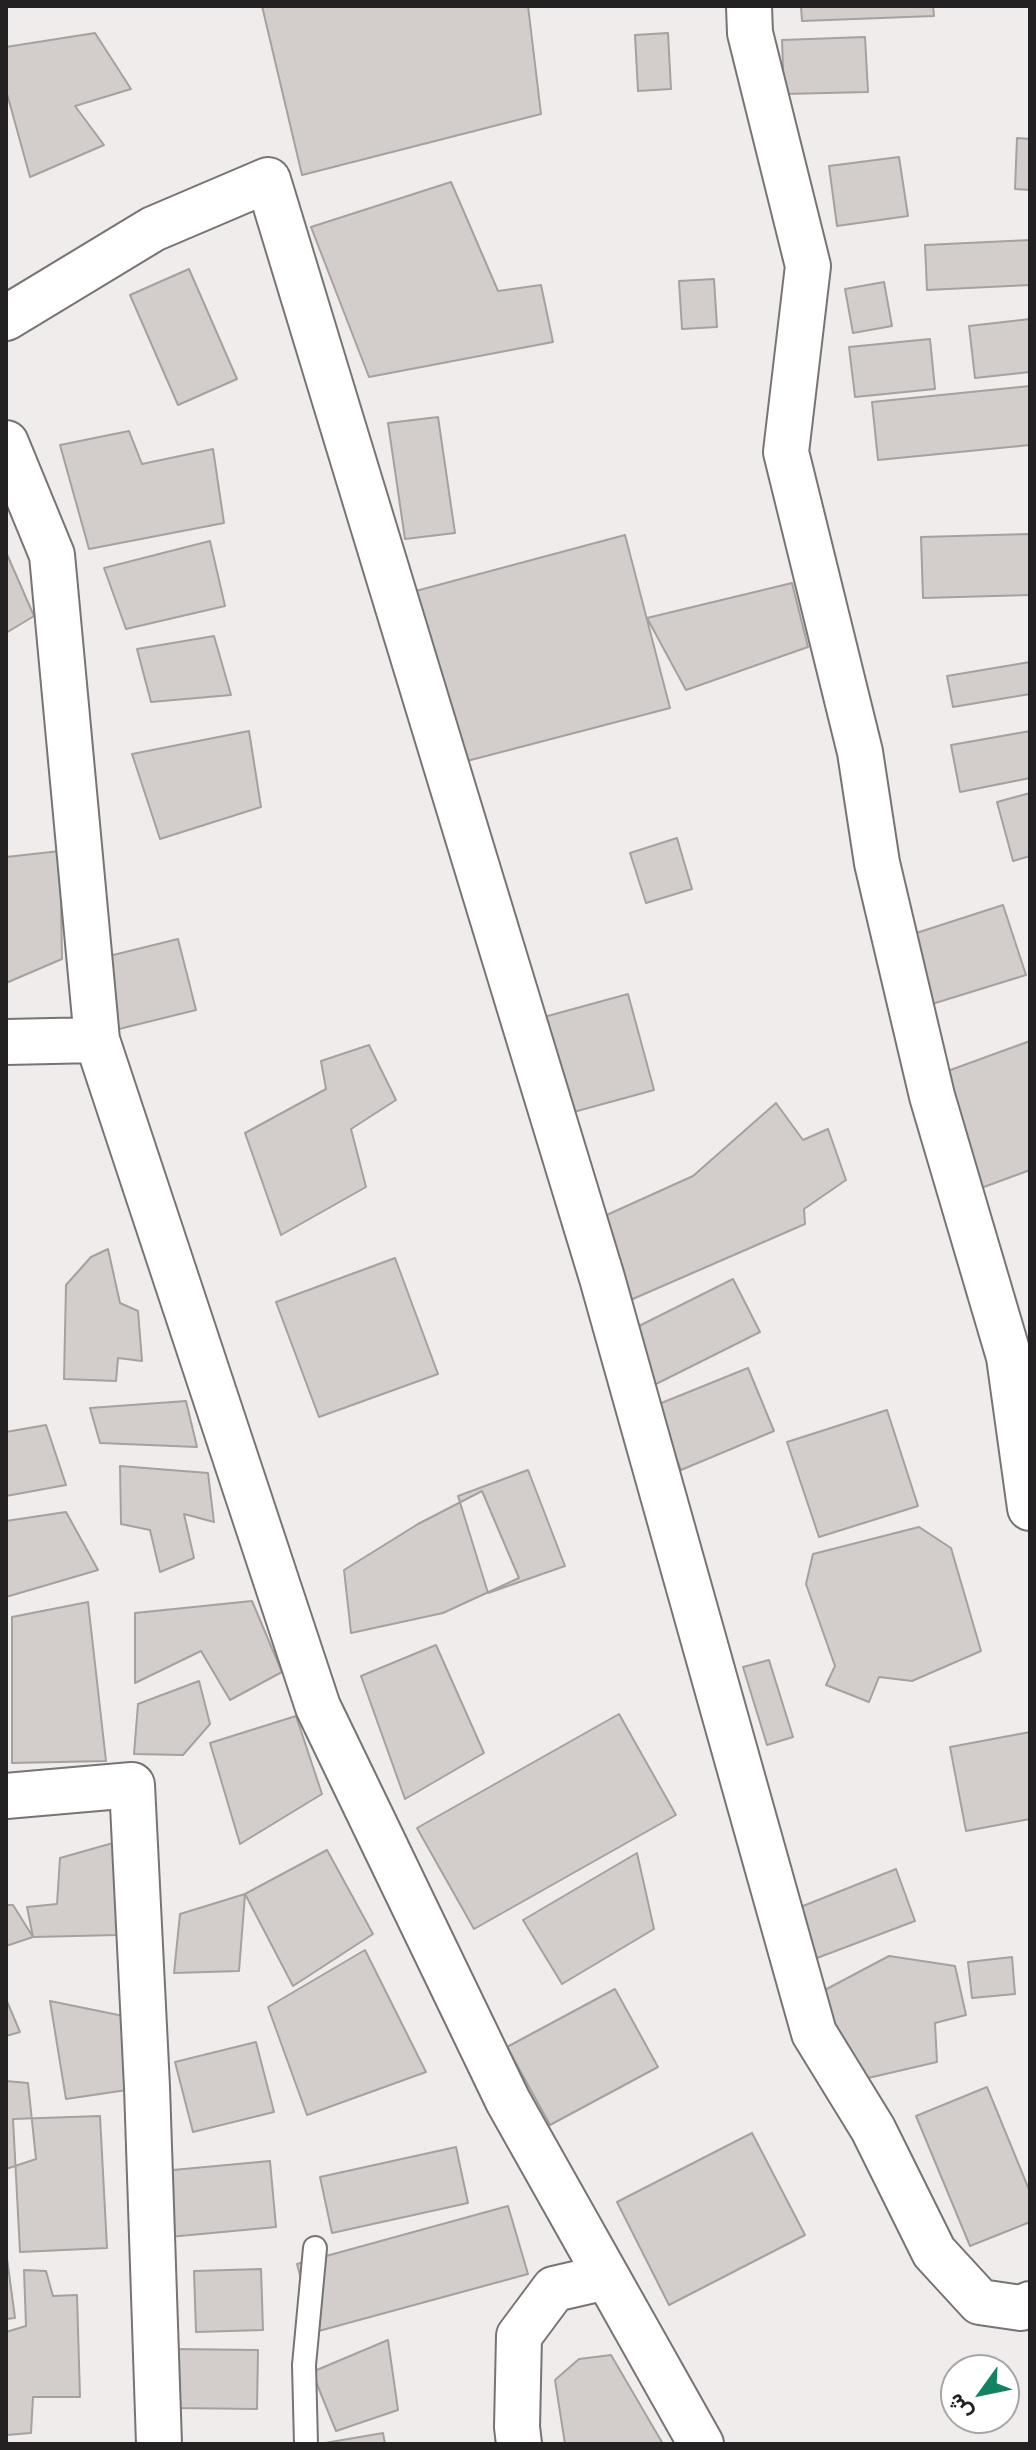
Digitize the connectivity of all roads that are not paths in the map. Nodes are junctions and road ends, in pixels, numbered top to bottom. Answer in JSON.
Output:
{"nodes":[{"id":1,"x":749,"y":6,"type":"edge"},
{"id":2,"x":6,"y":318,"type":"edge"},
{"id":3,"x":6,"y":443,"type":"edge"},
{"id":4,"x":97,"y":1040,"type":"junction"},
{"id":5,"x":6,"y":1042,"type":"edge"},
{"id":6,"x":1030,"y":1508,"type":"edge"},
{"id":7,"x":6,"y":1796,"type":"edge"},
{"id":8,"x":315,"y":2248,"type":"dead end"},
{"id":9,"x":606,"y":2277,"type":"junction"},
{"id":10,"x":1030,"y":2304,"type":"edge"},
{"id":11,"x":159,"y":2444,"type":"edge"},
{"id":12,"x":306,"y":2444,"type":"edge"},
{"id":13,"x":519,"y":2444,"type":"edge"},
{"id":14,"x":701,"y":2444,"type":"edge"}],
"edges":[{"from":1,"to":6,"type":"street"},
{"from":2,"to":10,"type":"street"},
{"from":3,"to":4,"type":"street"},
{"from":4,"to":5,"type":"street"},
{"from":4,"to":9,"type":"street"},
{"from":7,"to":11,"type":"street"},
{"from":8,"to":12,"type":"lane"},
{"from":9,"to":13,"type":"street"},
{"from":9,"to":14,"type":"street"}]}
